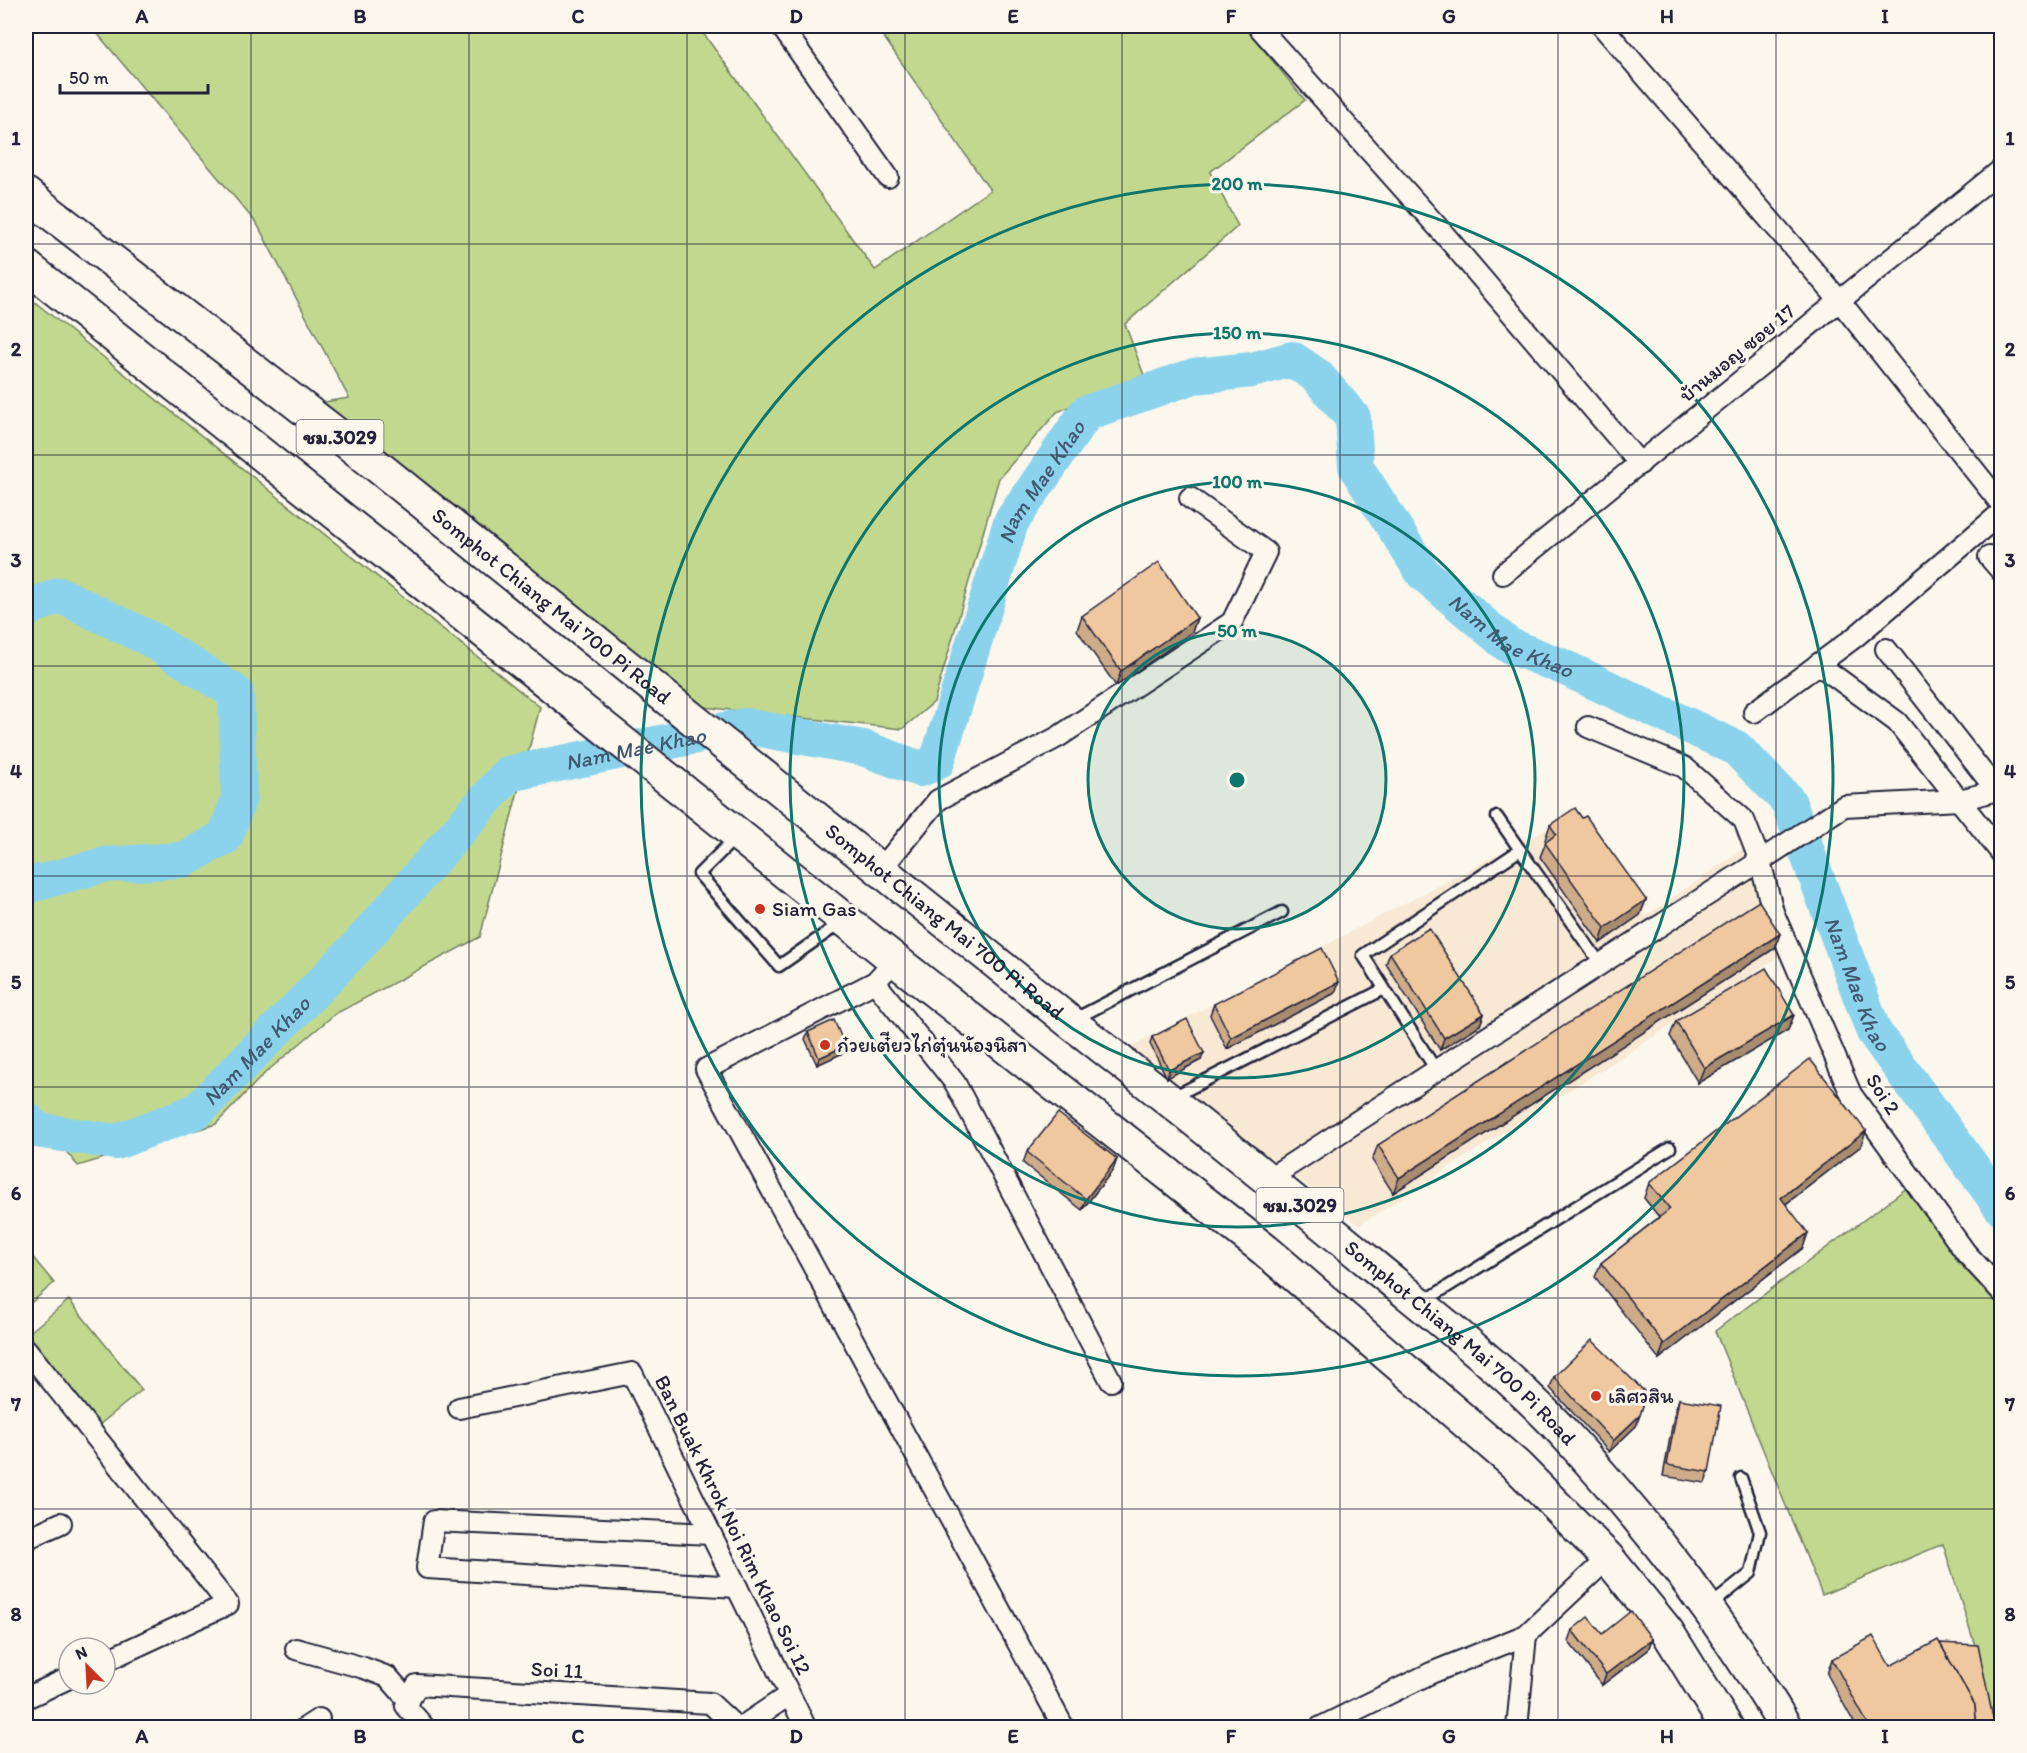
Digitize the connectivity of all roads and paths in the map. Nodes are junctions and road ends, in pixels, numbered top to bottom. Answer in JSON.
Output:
{"nodes":[{"id":1,"x":781,"y":26,"type":"edge"},
{"id":2,"x":1258,"y":26,"type":"edge"},
{"id":3,"x":1602,"y":26,"type":"edge"},
{"id":4,"x":2001,"y":169,"type":"edge"},
{"id":5,"x":888,"y":177,"type":"dead end"},
{"id":6,"x":26,"y":194,"type":"edge"},
{"id":7,"x":26,"y":266,"type":"edge"},
{"id":8,"x":1839,"y":300,"type":"junction"},
{"id":9,"x":1640,"y":464,"type":"junction"},
{"id":10,"x":1190,"y":498,"type":"dead end"},
{"id":11,"x":2001,"y":505,"type":"edge"},
{"id":12,"x":2001,"y":512,"type":"edge"},
{"id":13,"x":1989,"y":557,"type":"dead end"},
{"id":14,"x":2001,"y":572,"type":"edge"},
{"id":15,"x":1503,"y":574,"type":"dead end"},
{"id":16,"x":1886,"y":649,"type":"dead end"},
{"id":17,"x":1818,"y":664,"type":"junction"},
{"id":18,"x":1754,"y":712,"type":"dead end"},
{"id":19,"x":1587,"y":727,"type":"dead end"},
{"id":20,"x":1999,"y":790,"type":"edge"},
{"id":21,"x":1960,"y":800,"type":"junction"},
{"id":22,"x":1497,"y":817,"type":"dead end"},
{"id":23,"x":738,"y":834,"type":"junction"},
{"id":24,"x":1520,"y":850,"type":"junction"},
{"id":25,"x":2001,"y":854,"type":"edge"},
{"id":26,"x":1767,"y":856,"type":"junction"},
{"id":27,"x":881,"y":869,"type":"junction"},
{"id":28,"x":1282,"y":912,"type":"dead end"},
{"id":29,"x":845,"y":920,"type":"junction"},
{"id":30,"x":1599,"y":963,"type":"junction"},
{"id":31,"x":885,"y":971,"type":"junction"},
{"id":32,"x":1384,"y":989,"type":"junction"},
{"id":33,"x":1070,"y":1022,"type":"junction"},
{"id":34,"x":1436,"y":1070,"type":"junction"},
{"id":35,"x":1170,"y":1099,"type":"junction"},
{"id":36,"x":1670,"y":1148,"type":"dead end"},
{"id":37,"x":1268,"y":1179,"type":"junction"},
{"id":38,"x":2001,"y":1292,"type":"edge"},
{"id":39,"x":1420,"y":1304,"type":"junction"},
{"id":40,"x":26,"y":1349,"type":"edge"},
{"id":41,"x":1112,"y":1382,"type":"dead end"},
{"id":42,"x":459,"y":1408,"type":"dead end"},
{"id":43,"x":1741,"y":1478,"type":"dead end"},
{"id":44,"x":61,"y":1523,"type":"dead end"},
{"id":45,"x":711,"y":1534,"type":"junction"},
{"id":46,"x":26,"y":1539,"type":"edge"},
{"id":47,"x":1608,"y":1558,"type":"junction"},
{"id":48,"x":737,"y":1587,"type":"junction"},
{"id":49,"x":1708,"y":1608,"type":"junction"},
{"id":50,"x":1526,"y":1635,"type":"junction"},
{"id":51,"x":296,"y":1649,"type":"dead end"},
{"id":52,"x":117,"y":1656,"type":"edge"},
{"id":53,"x":57,"y":1684,"type":"edge"},
{"id":54,"x":789,"y":1695,"type":"junction"},
{"id":55,"x":26,"y":1698,"type":"edge"},
{"id":56,"x":409,"y":1701,"type":"junction"},
{"id":57,"x":425,"y":1728,"type":"edge"},
{"id":58,"x":738,"y":1728,"type":"edge"},
{"id":59,"x":806,"y":1728,"type":"edge"},
{"id":60,"x":1064,"y":1728,"type":"edge"},
{"id":61,"x":1319,"y":1728,"type":"edge"},
{"id":62,"x":1517,"y":1728,"type":"edge"},
{"id":63,"x":1727,"y":1728,"type":"edge"},
{"id":64,"x":1786,"y":1728,"type":"edge"}],
"edges":[{"from":1,"to":5,"type":"street"},
{"from":2,"to":9,"type":"street"},
{"from":3,"to":8,"type":"street"},
{"from":4,"to":8,"type":"street","name":"บ้านมอญ ซอย 17"},
{"from":6,"to":27,"type":"main road","name":"Somphot Chiang Mai 700 Pi Road","number":"ชม.3029"},
{"from":7,"to":23,"type":"main road","number":"ชม.3029"},
{"from":8,"to":9,"type":"street","name":"บ้านมอญ ซอย 17"},
{"from":8,"to":11,"type":"street"},
{"from":9,"to":15,"type":"street","name":"บ้านมอญ ซอย 17"},
{"from":10,"to":27,"type":"street"},
{"from":12,"to":17,"type":"street"},
{"from":13,"to":14,"type":"street"},
{"from":16,"to":20,"type":"street"},
{"from":17,"to":18,"type":"street"},
{"from":17,"to":21,"type":"street"},
{"from":19,"to":26,"type":"street","name":"Soi 2"},
{"from":20,"to":21,"type":"street"},
{"from":21,"to":25,"type":"street"},
{"from":21,"to":26,"type":"street"},
{"from":22,"to":24,"type":"lane"},
{"from":23,"to":29,"type":"main road","number":"ชม.3029"},
{"from":23,"to":29,"type":"lane"},
{"from":24,"to":30,"type":"lane"},
{"from":24,"to":32,"type":"lane"},
{"from":26,"to":30,"type":"street"},
{"from":26,"to":38,"type":"street","name":"Soi 2"},
{"from":27,"to":33,"type":"main road","name":"Somphot Chiang Mai 700 Pi Road","number":"ชม.3029"},
{"from":28,"to":33,"type":"lane"},
{"from":29,"to":31,"type":"main road","number":"ชม.3029"},
{"from":30,"to":34,"type":"street"},
{"from":31,"to":41,"type":"street"},
{"from":31,"to":47,"type":"main road","number":"ชม.3029"},
{"from":31,"to":60,"type":"street"},
{"from":32,"to":34,"type":"lane"},
{"from":32,"to":35,"type":"lane"},
{"from":33,"to":35,"type":"main road","name":"Somphot Chiang Mai 700 Pi Road","number":"ชม.3029"},
{"from":34,"to":37,"type":"street"},
{"from":35,"to":37,"type":"main road","name":"Somphot Chiang Mai 700 Pi Road","number":"ชม.3029"},
{"from":36,"to":39,"type":"lane"},
{"from":37,"to":39,"type":"main road","name":"Somphot Chiang Mai 700 Pi Road","number":"ชม.3029"},
{"from":39,"to":49,"type":"main road","name":"Somphot Chiang Mai 700 Pi Road","number":"ชม.3029"},
{"from":40,"to":52,"type":"street"},
{"from":42,"to":45,"type":"street","name":"Ban Buak Khrok Noi Rim Khao Soi 12"},
{"from":43,"to":49,"type":"lane"},
{"from":44,"to":46,"type":"street"},
{"from":45,"to":48,"type":"street","name":"Ban Buak Khrok Noi Rim Khao Soi 12"},
{"from":45,"to":48,"type":"street"},
{"from":47,"to":50,"type":"street"},
{"from":47,"to":63,"type":"main road","number":"ชม.3029"},
{"from":48,"to":54,"type":"street","name":"Ban Buak Khrok Noi Rim Khao Soi 12"},
{"from":49,"to":64,"type":"main road","name":"Somphot Chiang Mai 700 Pi Road","number":"ชม.3029"},
{"from":50,"to":61,"type":"street"},
{"from":50,"to":62,"type":"street"},
{"from":51,"to":56,"type":"street"},
{"from":53,"to":55,"type":"street"},
{"from":54,"to":58,"type":"street"},
{"from":54,"to":59,"type":"street","name":"Ban Buak Khrok Noi Rim Khao Soi 12"},
{"from":56,"to":57,"type":"street"},
{"from":56,"to":58,"type":"street","name":"Soi 11"}]}
